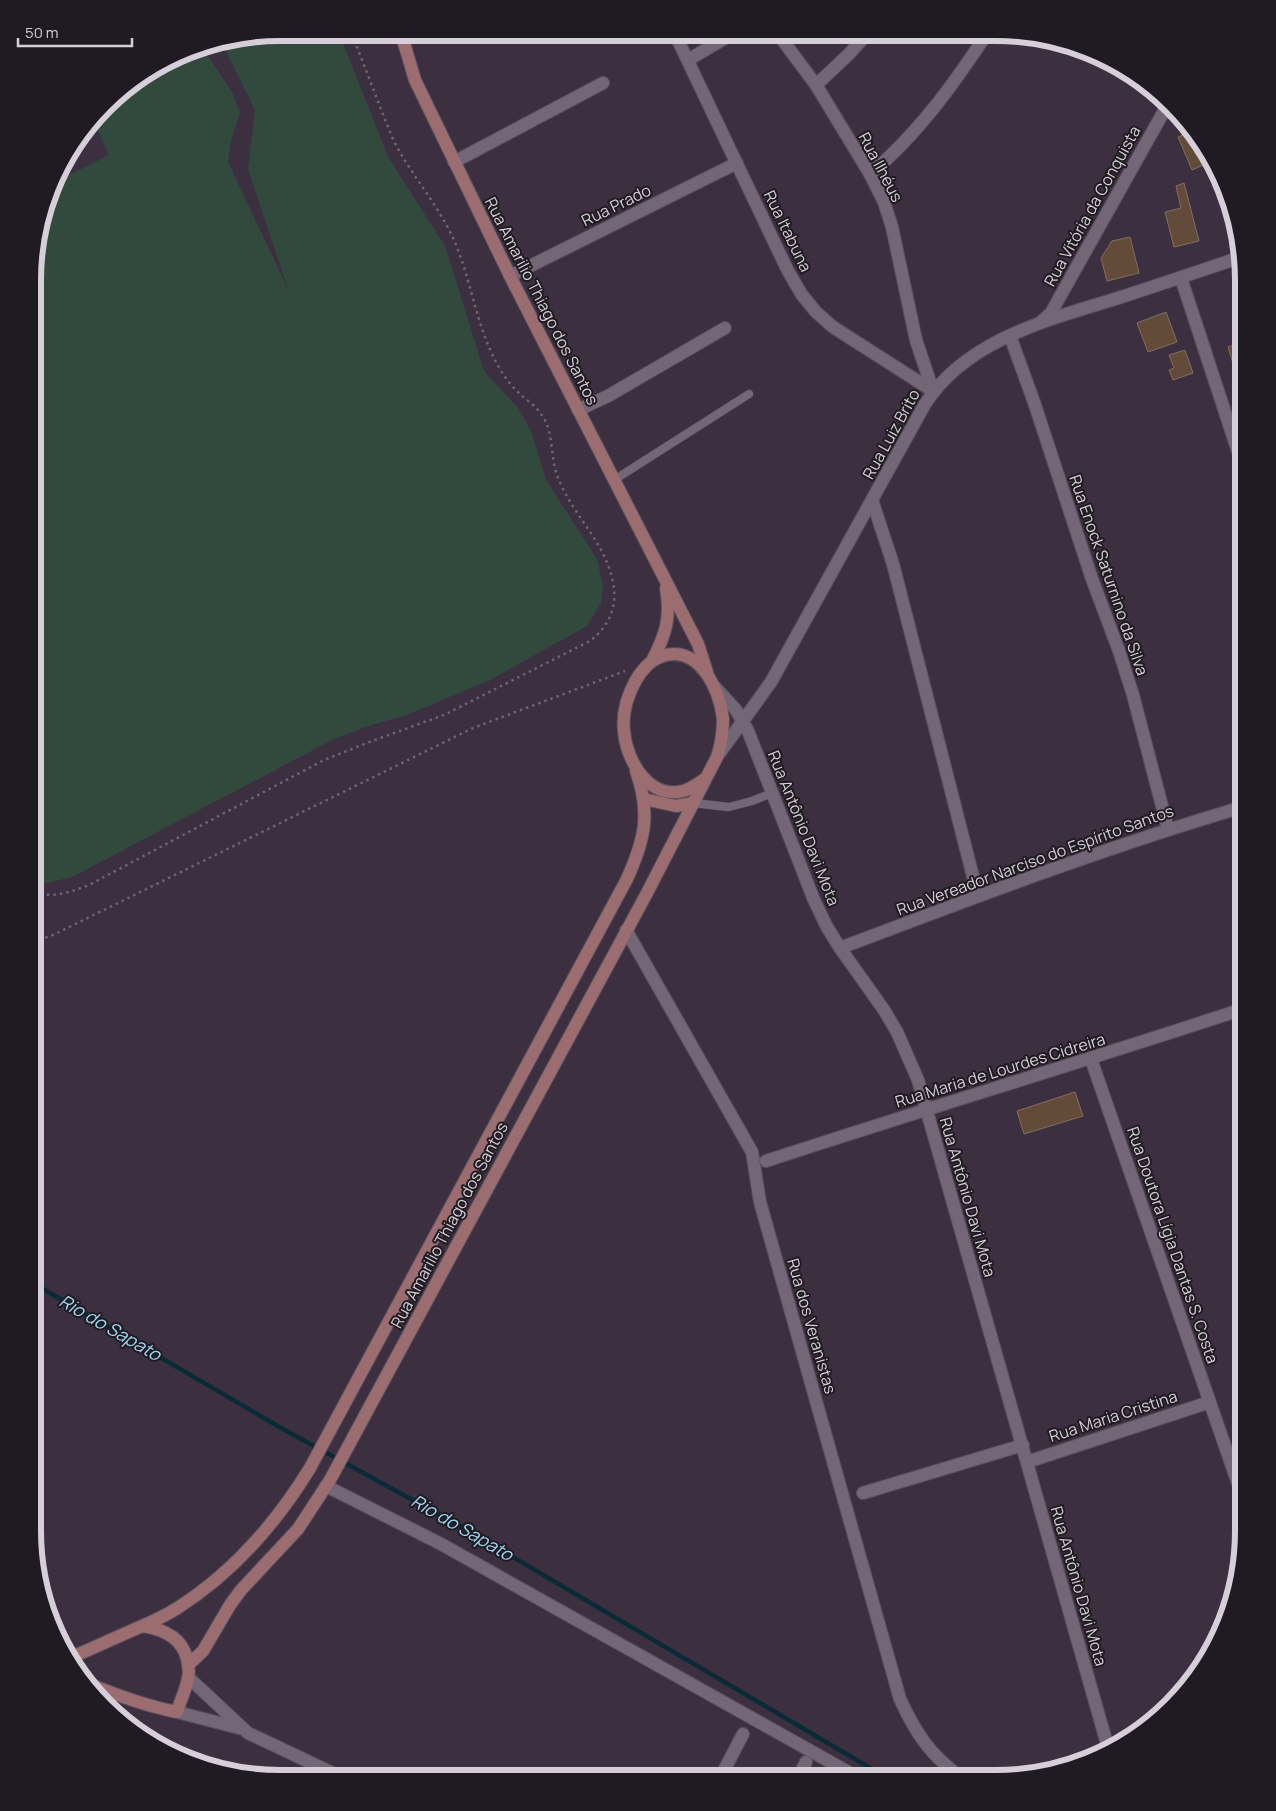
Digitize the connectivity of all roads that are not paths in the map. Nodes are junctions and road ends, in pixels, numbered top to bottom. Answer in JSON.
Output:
{"nodes":[{"id":1,"x":404,"y":41,"type":"edge"},
{"id":2,"x":678,"y":41,"type":"edge"},
{"id":3,"x":720,"y":41,"type":"edge"},
{"id":4,"x":783,"y":41,"type":"edge"},
{"id":5,"x":861,"y":41,"type":"edge"},
{"id":6,"x":981,"y":41,"type":"edge"},
{"id":7,"x":688,"y":60,"type":"junction"},
{"id":8,"x":603,"y":84,"type":"dead end"},
{"id":9,"x":816,"y":85,"type":"junction"},
{"id":10,"x":1164,"y":110,"type":"edge"},
{"id":11,"x":454,"y":162,"type":"junction"},
{"id":12,"x":737,"y":163,"type":"junction"},
{"id":13,"x":870,"y":174,"type":"junction"},
{"id":14,"x":1234,"y":260,"type":"edge"},
{"id":15,"x":510,"y":276,"type":"junction"},
{"id":16,"x":1181,"y":278,"type":"junction"},
{"id":17,"x":1041,"y":322,"type":"junction"},
{"id":18,"x":725,"y":328,"type":"dead end"},
{"id":19,"x":1010,"y":336,"type":"junction"},
{"id":20,"x":933,"y":391,"type":"junction"},
{"id":21,"x":750,"y":394,"type":"dead end"},
{"id":22,"x":578,"y":410,"type":"junction"},
{"id":23,"x":1235,"y":442,"type":"edge"},
{"id":24,"x":614,"y":480,"type":"junction"},
{"id":25,"x":872,"y":500,"type":"junction"},
{"id":26,"x":664,"y":579,"type":"junction"},
{"id":27,"x":653,"y":659,"type":"junction"},
{"id":28,"x":708,"y":675,"type":"junction"},
{"id":29,"x":714,"y":687,"type":"junction"},
{"id":30,"x":742,"y":720,"type":"junction"},
{"id":31,"x":717,"y":757,"type":"junction"},
{"id":32,"x":635,"y":766,"type":"junction"},
{"id":33,"x":706,"y":778,"type":"junction"},
{"id":34,"x":772,"y":793,"type":"junction"},
{"id":35,"x":644,"y":799,"type":"junction"},
{"id":36,"x":693,"y":803,"type":"junction"},
{"id":37,"x":1235,"y":809,"type":"edge"},
{"id":38,"x":1168,"y":829,"type":"junction"},
{"id":39,"x":978,"y":896,"type":"junction"},
{"id":40,"x":626,"y":930,"type":"junction"},
{"id":41,"x":840,"y":948,"type":"junction"},
{"id":42,"x":1235,"y":1012,"type":"edge"},
{"id":43,"x":1091,"y":1059,"type":"junction"},
{"id":44,"x":926,"y":1109,"type":"junction"},
{"id":45,"x":766,"y":1161,"type":"dead end"},
{"id":46,"x":1210,"y":1402,"type":"junction"},
{"id":47,"x":1022,"y":1445,"type":"junction"},
{"id":48,"x":1027,"y":1462,"type":"junction"},
{"id":49,"x":1235,"y":1475,"type":"edge"},
{"id":50,"x":328,"y":1483,"type":"junction"},
{"id":51,"x":863,"y":1494,"type":"dead end"},
{"id":52,"x":142,"y":1626,"type":"junction"},
{"id":53,"x":76,"y":1655,"type":"edge"},
{"id":54,"x":188,"y":1671,"type":"junction"},
{"id":55,"x":102,"y":1690,"type":"edge"},
{"id":56,"x":176,"y":1712,"type":"junction"},
{"id":57,"x":242,"y":1729,"type":"junction"},
{"id":58,"x":743,"y":1734,"type":"dead end"},
{"id":59,"x":1107,"y":1743,"type":"edge"},
{"id":60,"x":806,"y":1762,"type":"dead end"},
{"id":61,"x":326,"y":1770,"type":"edge"},
{"id":62,"x":724,"y":1770,"type":"edge"},
{"id":63,"x":802,"y":1770,"type":"edge"},
{"id":64,"x":845,"y":1770,"type":"edge"},
{"id":65,"x":951,"y":1770,"type":"edge"}],
"edges":[{"from":1,"to":11,"type":"main road","name":"Rua Amarilio Thiago dos Santos"},
{"from":2,"to":7,"type":"street","name":"Rua Itabuna"},
{"from":3,"to":7,"type":"street"},
{"from":4,"to":9,"type":"street","name":"Rua Ilhéus"},
{"from":5,"to":9,"type":"street"},
{"from":6,"to":13,"type":"street"},
{"from":7,"to":12,"type":"street","name":"Rua Itabuna"},
{"from":8,"to":11,"type":"street"},
{"from":9,"to":13,"type":"street","name":"Rua Ilhéus"},
{"from":10,"to":17,"type":"street","name":"Rua Vitória da Conquista"},
{"from":11,"to":15,"type":"main road","name":"Rua Amarilio Thiago dos Santos"},
{"from":12,"to":15,"type":"street","name":"Rua Prado"},
{"from":12,"to":20,"type":"street","name":"Rua Itabuna"},
{"from":13,"to":20,"type":"street","name":"Rua Ilhéus"},
{"from":14,"to":16,"type":"street","name":"Rua Luiz Brito"},
{"from":15,"to":22,"type":"main road","name":"Rua Amarilio Thiago dos Santos"},
{"from":16,"to":17,"type":"street","name":"Rua Luiz Brito"},
{"from":16,"to":23,"type":"street"},
{"from":17,"to":19,"type":"street","name":"Rua Luiz Brito"},
{"from":18,"to":22,"type":"street"},
{"from":19,"to":20,"type":"street","name":"Rua Luiz Brito"},
{"from":19,"to":38,"type":"street","name":"Rua Enock Saturnino da Silva"},
{"from":20,"to":25,"type":"street","name":"Rua Luiz Brito"},
{"from":21,"to":24,"type":"lane"},
{"from":22,"to":24,"type":"main road","name":"Rua Amarilio Thiago dos Santos"},
{"from":24,"to":26,"type":"main road","name":"Rua Amarilio Thiago dos Santos"},
{"from":25,"to":30,"type":"street","name":"Rua Luiz Brito"},
{"from":25,"to":39,"type":"street"},
{"from":26,"to":27,"type":"main road","name":"Rua Amarilio Thiago dos Santos"},
{"from":26,"to":28,"type":"main road","name":"Rua Amarilio Thiago dos Santos"},
{"from":27,"to":28,"type":"main road"},
{"from":27,"to":32,"type":"main road"},
{"from":28,"to":29,"type":"main road"},
{"from":29,"to":30,"type":"street","name":"Rua Antônio Davi Mota"},
{"from":29,"to":31,"type":"main road"},
{"from":30,"to":31,"type":"street","name":"Rua Luiz Brito"},
{"from":30,"to":34,"type":"street","name":"Rua Antônio Davi Mota"},
{"from":31,"to":33,"type":"main road"},
{"from":32,"to":33,"type":"main road"},
{"from":32,"to":35,"type":"main road","name":"Rua Amarilio Thiago dos Santos"},
{"from":33,"to":36,"type":"main road","name":"Rua Amarilio Thiago dos Santos"},
{"from":34,"to":36,"type":"lane"},
{"from":34,"to":41,"type":"street","name":"Rua Antônio Davi Mota"},
{"from":35,"to":36,"type":"main road"},
{"from":35,"to":52,"type":"main road","name":"Rua Amarilio Thiago dos Santos"},
{"from":36,"to":40,"type":"main road","name":"Rua Amarilio Thiago dos Santos"},
{"from":37,"to":38,"type":"street","name":"Rua Vereador Narciso do Espírito Santos"},
{"from":38,"to":39,"type":"street","name":"Rua Vereador Narciso do Espírito Santos"},
{"from":39,"to":41,"type":"street","name":"Rua Vereador Narciso do Espírito Santos"},
{"from":40,"to":50,"type":"main road","name":"Rua Amarilio Thiago dos Santos"},
{"from":40,"to":65,"type":"street","name":"Rua dos Veranistas"},
{"from":41,"to":44,"type":"street","name":"Rua Antônio Davi Mota"},
{"from":42,"to":43,"type":"street","name":"Rua Maria de Lourdes Cidreira"},
{"from":43,"to":44,"type":"street","name":"Rua Maria de Lourdes Cidreira"},
{"from":43,"to":46,"type":"street","name":"Rua Doutora Lígia Dantas S. Costa"},
{"from":44,"to":45,"type":"street","name":"Rua Maria de Lourdes Cidreira"},
{"from":44,"to":47,"type":"street","name":"Rua Antônio Davi Mota"},
{"from":46,"to":48,"type":"street","name":"Rua Maria Cristina"},
{"from":46,"to":49,"type":"street","name":"Rua Doutora Lígia Dantas S. Costa"},
{"from":47,"to":48,"type":"street","name":"Rua Antônio Davi Mota"},
{"from":47,"to":51,"type":"street"},
{"from":48,"to":59,"type":"street","name":"Rua Antônio Davi Mota"},
{"from":50,"to":54,"type":"main road","name":"Rua Amarilio Thiago dos Santos"},
{"from":50,"to":64,"type":"street"},
{"from":52,"to":53,"type":"main road","name":"Rua Amarilio Thiago dos Santos"},
{"from":52,"to":54,"type":"main road"},
{"from":54,"to":56,"type":"main road"},
{"from":54,"to":57,"type":"street"},
{"from":55,"to":56,"type":"main road"},
{"from":56,"to":57,"type":"street"},
{"from":57,"to":61,"type":"street"},
{"from":58,"to":62,"type":"street"},
{"from":60,"to":63,"type":"street"}]}
